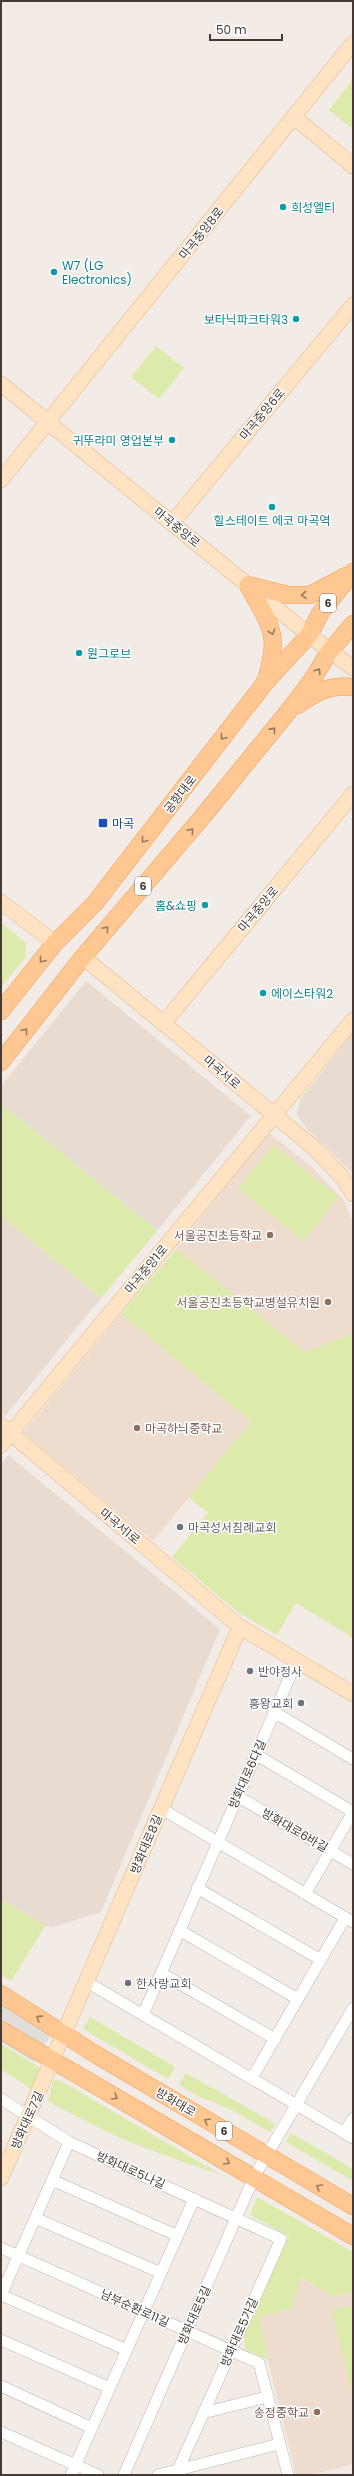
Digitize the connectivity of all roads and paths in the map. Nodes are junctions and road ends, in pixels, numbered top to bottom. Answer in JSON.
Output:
{"nodes":[{"id":1,"x":353,"y":43,"type":"edge"},
{"id":2,"x":294,"y":117,"type":"junction"},
{"id":3,"x":353,"y":166,"type":"edge"},
{"id":4,"x":353,"y":305,"type":"edge"},
{"id":5,"x":1,"y":384,"type":"edge"},
{"id":6,"x":48,"y":422,"type":"junction"},
{"id":7,"x":1,"y":480,"type":"edge"},
{"id":8,"x":172,"y":523,"type":"junction"},
{"id":9,"x":352,"y":573,"type":"edge"},
{"id":10,"x":248,"y":585,"type":"junction"},
{"id":11,"x":353,"y":624,"type":"edge"},
{"id":12,"x":309,"y":635,"type":"junction"},
{"id":13,"x":330,"y":651,"type":"junction"},
{"id":14,"x":353,"y":668,"type":"edge"},
{"id":15,"x":264,"y":684,"type":"junction"},
{"id":16,"x":353,"y":687,"type":"edge"},
{"id":17,"x":287,"y":713,"type":"junction"},
{"id":18,"x":353,"y":794,"type":"edge"},
{"id":19,"x":1,"y":902,"type":"edge"},
{"id":20,"x":56,"y":943,"type":"junction"},
{"id":21,"x":83,"y":957,"type":"junction"},
{"id":22,"x":1,"y":1011,"type":"edge"},
{"id":23,"x":353,"y":1020,"type":"edge"},
{"id":24,"x":163,"y":1024,"type":"junction"},
{"id":25,"x":1,"y":1062,"type":"edge"},
{"id":26,"x":274,"y":1116,"type":"junction"},
{"id":27,"x":353,"y":1194,"type":"edge"},
{"id":28,"x":6,"y":1429,"type":"edge"},
{"id":29,"x":1,"y":1445,"type":"edge"},
{"id":30,"x":240,"y":1627,"type":"junction"},
{"id":31,"x":297,"y":1660,"type":"junction"},
{"id":32,"x":353,"y":1694,"type":"edge"},
{"id":33,"x":274,"y":1712,"type":"junction"},
{"id":34,"x":256,"y":1754,"type":"junction"},
{"id":35,"x":353,"y":1759,"type":"edge"},
{"id":36,"x":237,"y":1796,"type":"junction"},
{"id":37,"x":162,"y":1809,"type":"junction"},
{"id":38,"x":353,"y":1812,"type":"edge"},
{"id":39,"x":217,"y":1842,"type":"junction"},
{"id":40,"x":331,"y":1851,"type":"junction"},
{"id":41,"x":353,"y":1864,"type":"edge"},
{"id":42,"x":197,"y":1888,"type":"junction"},
{"id":43,"x":305,"y":1894,"type":"junction"},
{"id":44,"x":349,"y":1920,"type":"edge"},
{"id":45,"x":179,"y":1930,"type":"junction"},
{"id":46,"x":321,"y":1960,"type":"junction"},
{"id":47,"x":161,"y":1973,"type":"junction"},
{"id":48,"x":87,"y":1982,"type":"junction"},
{"id":49,"x":1,"y":1994,"type":"edge"},
{"id":50,"x":298,"y":1999,"type":"junction"},
{"id":51,"x":353,"y":2008,"type":"edge"},
{"id":52,"x":143,"y":2015,"type":"junction"},
{"id":53,"x":1,"y":2030,"type":"edge"},
{"id":54,"x":65,"y":2035,"type":"junction"},
{"id":55,"x":275,"y":2039,"type":"junction"},
{"id":56,"x":53,"y":2061,"type":"junction"},
{"id":57,"x":252,"y":2078,"type":"junction"},
{"id":58,"x":1,"y":2098,"type":"edge"},
{"id":59,"x":296,"y":2104,"type":"junction"},
{"id":60,"x":28,"y":2116,"type":"junction"},
{"id":61,"x":353,"y":2118,"type":"edge"},
{"id":62,"x":349,"y":2135,"type":"edge"},
{"id":63,"x":69,"y":2142,"type":"junction"},
{"id":64,"x":266,"y":2155,"type":"junction"},
{"id":65,"x":254,"y":2177,"type":"junction"},
{"id":66,"x":1,"y":2178,"type":"edge"},
{"id":67,"x":52,"y":2180,"type":"junction"},
{"id":68,"x":194,"y":2199,"type":"junction"},
{"id":69,"x":353,"y":2206,"type":"edge"},
{"id":70,"x":36,"y":2218,"type":"junction"},
{"id":71,"x":236,"y":2218,"type":"junction"},
{"id":72,"x":178,"y":2236,"type":"junction"},
{"id":73,"x":353,"y":2236,"type":"edge"},
{"id":74,"x":1,"y":2248,"type":"edge"},
{"id":75,"x":18,"y":2256,"type":"junction"},
{"id":76,"x":161,"y":2273,"type":"junction"},
{"id":77,"x":1,"y":2295,"type":"edge"},
{"id":78,"x":144,"y":2312,"type":"junction"},
{"id":79,"x":187,"y":2331,"type":"junction"},
{"id":80,"x":1,"y":2340,"type":"edge"},
{"id":81,"x":127,"y":2350,"type":"junction"},
{"id":82,"x":230,"y":2351,"type":"junction"},
{"id":83,"x":1,"y":2386,"type":"edge"},
{"id":84,"x":110,"y":2388,"type":"junction"},
{"id":85,"x":268,"y":2397,"type":"junction"},
{"id":86,"x":203,"y":2413,"type":"junction"},
{"id":87,"x":92,"y":2428,"type":"junction"},
{"id":88,"x":1,"y":2432,"type":"edge"},
{"id":89,"x":279,"y":2444,"type":"junction"},
{"id":90,"x":74,"y":2470,"type":"edge"},
{"id":91,"x":178,"y":2470,"type":"junction"},
{"id":92,"x":98,"y":2475,"type":"edge"},
{"id":93,"x":124,"y":2475,"type":"edge"},
{"id":94,"x":158,"y":2475,"type":"edge"},
{"id":95,"x":288,"y":2475,"type":"edge"}],
"edges":[{"from":1,"to":2,"type":"street","name":"마곡중앙8로"},
{"from":2,"to":3,"type":"street"},
{"from":2,"to":6,"type":"street","name":"마곡중앙8로"},
{"from":4,"to":8,"type":"street","name":"마곡중앙6로"},
{"from":5,"to":6,"type":"street","name":"마곡중앙로"},
{"from":6,"to":7,"type":"street","name":"마곡중앙8로"},
{"from":6,"to":8,"type":"street","name":"마곡중앙로"},
{"from":8,"to":10,"type":"street","name":"마곡중앙로"},
{"from":9,"to":10,"type":"main road","one_way":true},
{"from":9,"to":12,"type":"main road","name":"공항대로","number":"6"},
{"from":10,"to":12,"type":"street","name":"마곡중앙로"},
{"from":10,"to":15,"type":"main road","one_way":true},
{"from":11,"to":13,"type":"main road","number":"6"},
{"from":12,"to":13,"type":"street","name":"마곡중앙로"},
{"from":12,"to":15,"type":"main road","name":"공항대로","number":"6"},
{"from":13,"to":14,"type":"street","name":"마곡중앙로"},
{"from":17,"to":13,"type":"main road","number":"6","one_way":true},
{"from":15,"to":20,"type":"main road","name":"공항대로","number":"6","one_way":true},
{"from":16,"to":17,"type":"main road"},
{"from":21,"to":17,"type":"main road","number":"6","one_way":true},
{"from":18,"to":24,"type":"street","name":"마곡중앙로"},
{"from":19,"to":20,"type":"street"},
{"from":20,"to":22,"type":"main road","name":"공항대로","number":"6","one_way":true},
{"from":21,"to":24,"type":"street","name":"마곡서로"},
{"from":25,"to":21,"type":"main road","number":"6","one_way":true},
{"from":23,"to":26,"type":"street","name":"마곡중앙1로"},
{"from":24,"to":26,"type":"street","name":"마곡서로"},
{"from":26,"to":27,"type":"street","name":"마곡서로"},
{"from":26,"to":28,"type":"street","name":"마곡중앙1로"},
{"from":28,"to":29,"type":"street","name":"마곡중앙1로"},
{"from":28,"to":30,"type":"street","name":"마곡서1로"},
{"from":30,"to":31,"type":"street"},
{"from":30,"to":37,"type":"street","name":"방화대로8길"},
{"from":31,"to":32,"type":"street"},
{"from":31,"to":33,"type":"street","name":"방화대로6다길"},
{"from":33,"to":34,"type":"street","name":"방화대로6다길"},
{"from":33,"to":35,"type":"street"},
{"from":34,"to":36,"type":"street","name":"방화대로6다길"},
{"from":34,"to":38,"type":"street"},
{"from":36,"to":39,"type":"street","name":"방화대로6다길"},
{"from":36,"to":40,"type":"street","name":"방화대로6바길"},
{"from":37,"to":39,"type":"street"},
{"from":37,"to":48,"type":"street","name":"방화대로8길"},
{"from":38,"to":40,"type":"street"},
{"from":39,"to":42,"type":"street","name":"방화대로6다길"},
{"from":39,"to":43,"type":"street"},
{"from":40,"to":41,"type":"street","name":"방화대로6바길"},
{"from":40,"to":43,"type":"street"},
{"from":42,"to":45,"type":"street","name":"방화대로6다길"},
{"from":42,"to":46,"type":"street"},
{"from":43,"to":44,"type":"street"},
{"from":44,"to":46,"type":"street"},
{"from":45,"to":47,"type":"street","name":"방화대로6다길"},
{"from":45,"to":50,"type":"street"},
{"from":46,"to":50,"type":"street"},
{"from":47,"to":52,"type":"street","name":"방화대로6다길"},
{"from":47,"to":55,"type":"street"},
{"from":48,"to":52,"type":"street"},
{"from":48,"to":54,"type":"street","name":"방화대로8길"},
{"from":54,"to":49,"type":"main road","name":"방화대로","one_way":true},
{"from":50,"to":55,"type":"street"},
{"from":51,"to":59,"type":"street","name":"방화대로5길"},
{"from":52,"to":57,"type":"street"},
{"from":53,"to":56,"type":"main road"},
{"from":54,"to":56,"type":"street","name":"방화대로8길"},
{"from":64,"to":54,"type":"main road","name":"방화대로","number":"6","one_way":true},
{"from":55,"to":57,"type":"street"},
{"from":56,"to":60,"type":"street","name":"방화대로7길"},
{"from":56,"to":65,"type":"main road","number":"6","one_way":true},
{"from":57,"to":59,"type":"street"},
{"from":58,"to":60,"type":"street","name":"방화대로5나길"},
{"from":59,"to":62,"type":"street"},
{"from":59,"to":64,"type":"street","name":"방화대로5길"},
{"from":60,"to":63,"type":"street","name":"방화대로5나길"},
{"from":60,"to":66,"type":"street","name":"방화대로7길"},
{"from":61,"to":62,"type":"street"},
{"from":63,"to":67,"type":"street"},
{"from":63,"to":68,"type":"street","name":"방화대로5나길"},
{"from":64,"to":65,"type":"street","name":"방화대로5길"},
{"from":69,"to":64,"type":"main road","name":"방화대로","number":"6","one_way":true},
{"from":65,"to":71,"type":"street","name":"방화대로5길"},
{"from":65,"to":73,"type":"main road","number":"6"},
{"from":67,"to":70,"type":"street"},
{"from":67,"to":72,"type":"street"},
{"from":68,"to":71,"type":"street","name":"방화대로5나길"},
{"from":68,"to":72,"type":"street"},
{"from":70,"to":75,"type":"street"},
{"from":70,"to":76,"type":"street"},
{"from":71,"to":79,"type":"street","name":"방화대로5길"},
{"from":71,"to":82,"type":"street","name":"방화대로5가길"},
{"from":72,"to":76,"type":"street"},
{"from":74,"to":75,"type":"street","name":"남부순환로11길"},
{"from":75,"to":77,"type":"street"},
{"from":75,"to":78,"type":"street","name":"남부순환로11길"},
{"from":76,"to":78,"type":"street"},
{"from":77,"to":81,"type":"street"},
{"from":78,"to":79,"type":"street","name":"남부순환로11길"},
{"from":78,"to":81,"type":"street"},
{"from":79,"to":82,"type":"street","name":"남부순환로11길"},
{"from":79,"to":93,"type":"street","name":"방화대로5길"},
{"from":80,"to":84,"type":"street"},
{"from":81,"to":84,"type":"street"},
{"from":82,"to":85,"type":"street","name":"남부순환로11길"},
{"from":82,"to":86,"type":"street","name":"방화대로5가길"},
{"from":83,"to":87,"type":"street"},
{"from":84,"to":87,"type":"street"},
{"from":85,"to":86,"type":"street"},
{"from":85,"to":89,"type":"street","name":"남부순환로11길"},
{"from":86,"to":91,"type":"street","name":"방화대로5가길"},
{"from":87,"to":90,"type":"street"},
{"from":88,"to":90,"type":"street"},
{"from":89,"to":91,"type":"street"},
{"from":89,"to":95,"type":"street","name":"남부순환로11길"},
{"from":90,"to":92,"type":"street"},
{"from":91,"to":94,"type":"street"}]}
